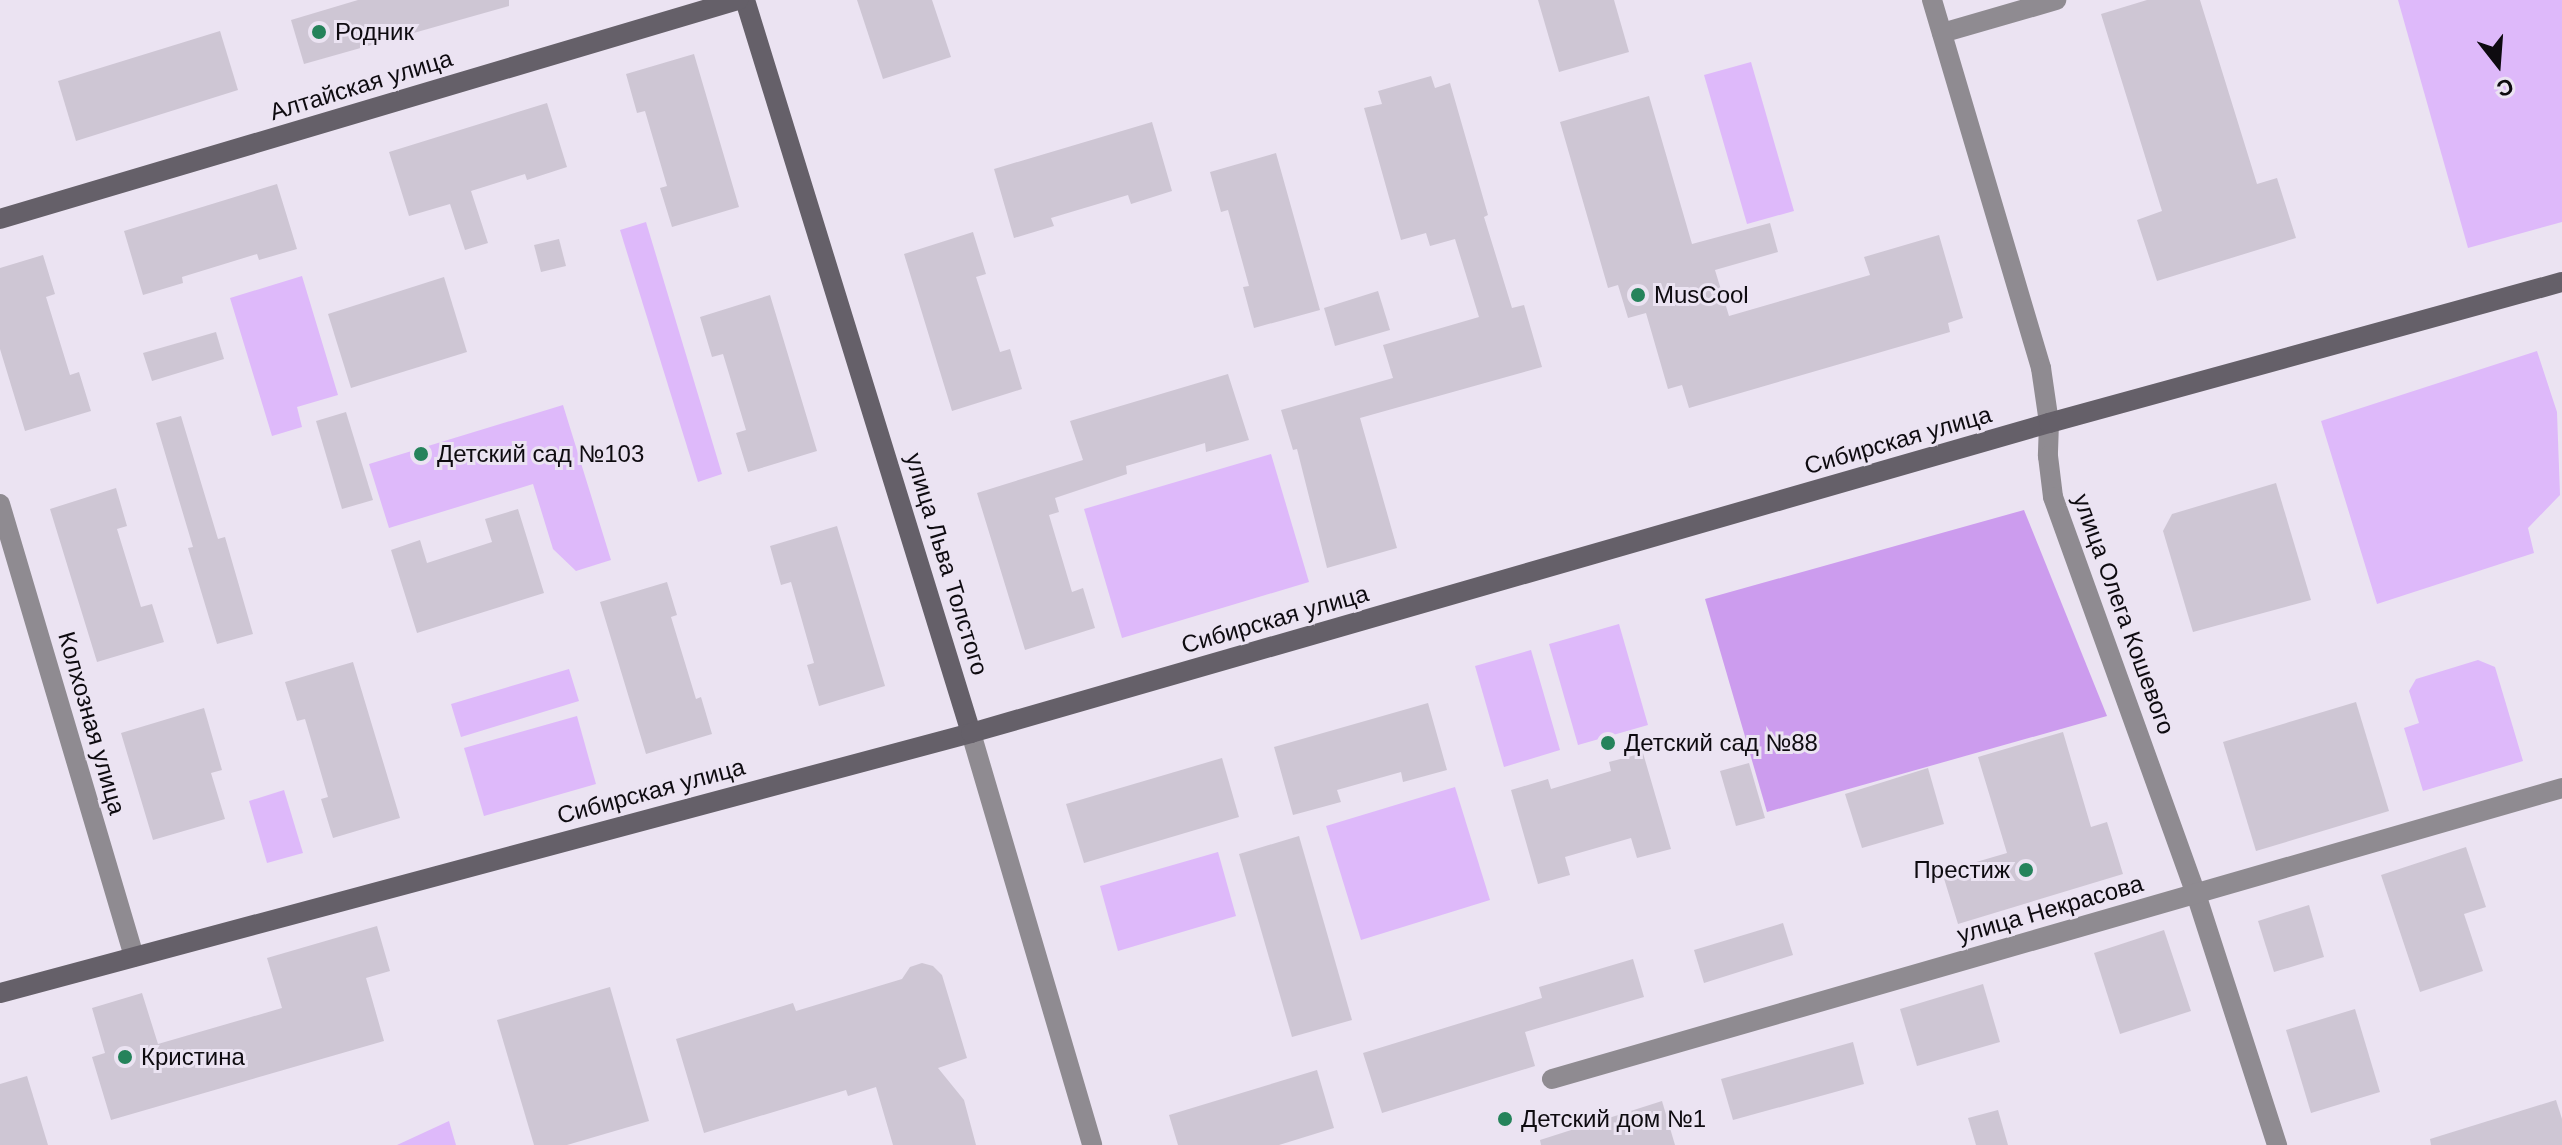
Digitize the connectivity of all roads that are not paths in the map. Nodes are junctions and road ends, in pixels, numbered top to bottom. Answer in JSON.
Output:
{"nodes":[{"id":1,"x":738,"y":0,"type":"edge"},
{"id":2,"x":745,"y":0,"type":"edge"},
{"id":3,"x":1932,"y":0,"type":"edge"},
{"id":4,"x":2056,"y":0,"type":"edge"},
{"id":5,"x":1942,"y":33,"type":"junction"},
{"id":6,"x":0,"y":219,"type":"edge"},
{"id":7,"x":2562,"y":282,"type":"edge"},
{"id":8,"x":2049,"y":423,"type":"junction"},
{"id":9,"x":0,"y":504,"type":"edge"},
{"id":10,"x":971,"y":733,"type":"junction"},
{"id":11,"x":2562,"y":788,"type":"edge"},
{"id":12,"x":2196,"y":894,"type":"junction"},
{"id":13,"x":134,"y":957,"type":"junction"},
{"id":14,"x":0,"y":993,"type":"edge"},
{"id":15,"x":1552,"y":1079,"type":"dead end"},
{"id":16,"x":1092,"y":1145,"type":"edge"},
{"id":17,"x":2277,"y":1145,"type":"edge"}],
"edges":[{"from":1,"to":6,"type":"main road","name":"Алтайская улица"},
{"from":2,"to":10,"type":"main road","name":"улица Льва Толстого"},
{"from":3,"to":5,"type":"street","name":"улица Олега Кошевого"},
{"from":4,"to":5,"type":"street"},
{"from":5,"to":8,"type":"street","name":"улица Олега Кошевого"},
{"from":7,"to":8,"type":"main road","name":"Сибирская улица"},
{"from":8,"to":10,"type":"main road","name":"Сибирская улица"},
{"from":8,"to":12,"type":"street","name":"улица Олега Кошевого"},
{"from":9,"to":13,"type":"street","name":"Колхозная улица"},
{"from":10,"to":13,"type":"main road","name":"Сибирская улица"},
{"from":10,"to":16,"type":"street","name":"улица Льва Толстого"},
{"from":11,"to":12,"type":"street","name":"улица Некрасова"},
{"from":12,"to":15,"type":"street","name":"улица Некрасова"},
{"from":12,"to":17,"type":"street","name":"улица Олега Кошевого"},
{"from":13,"to":14,"type":"main road","name":"Сибирская улица"}]}
